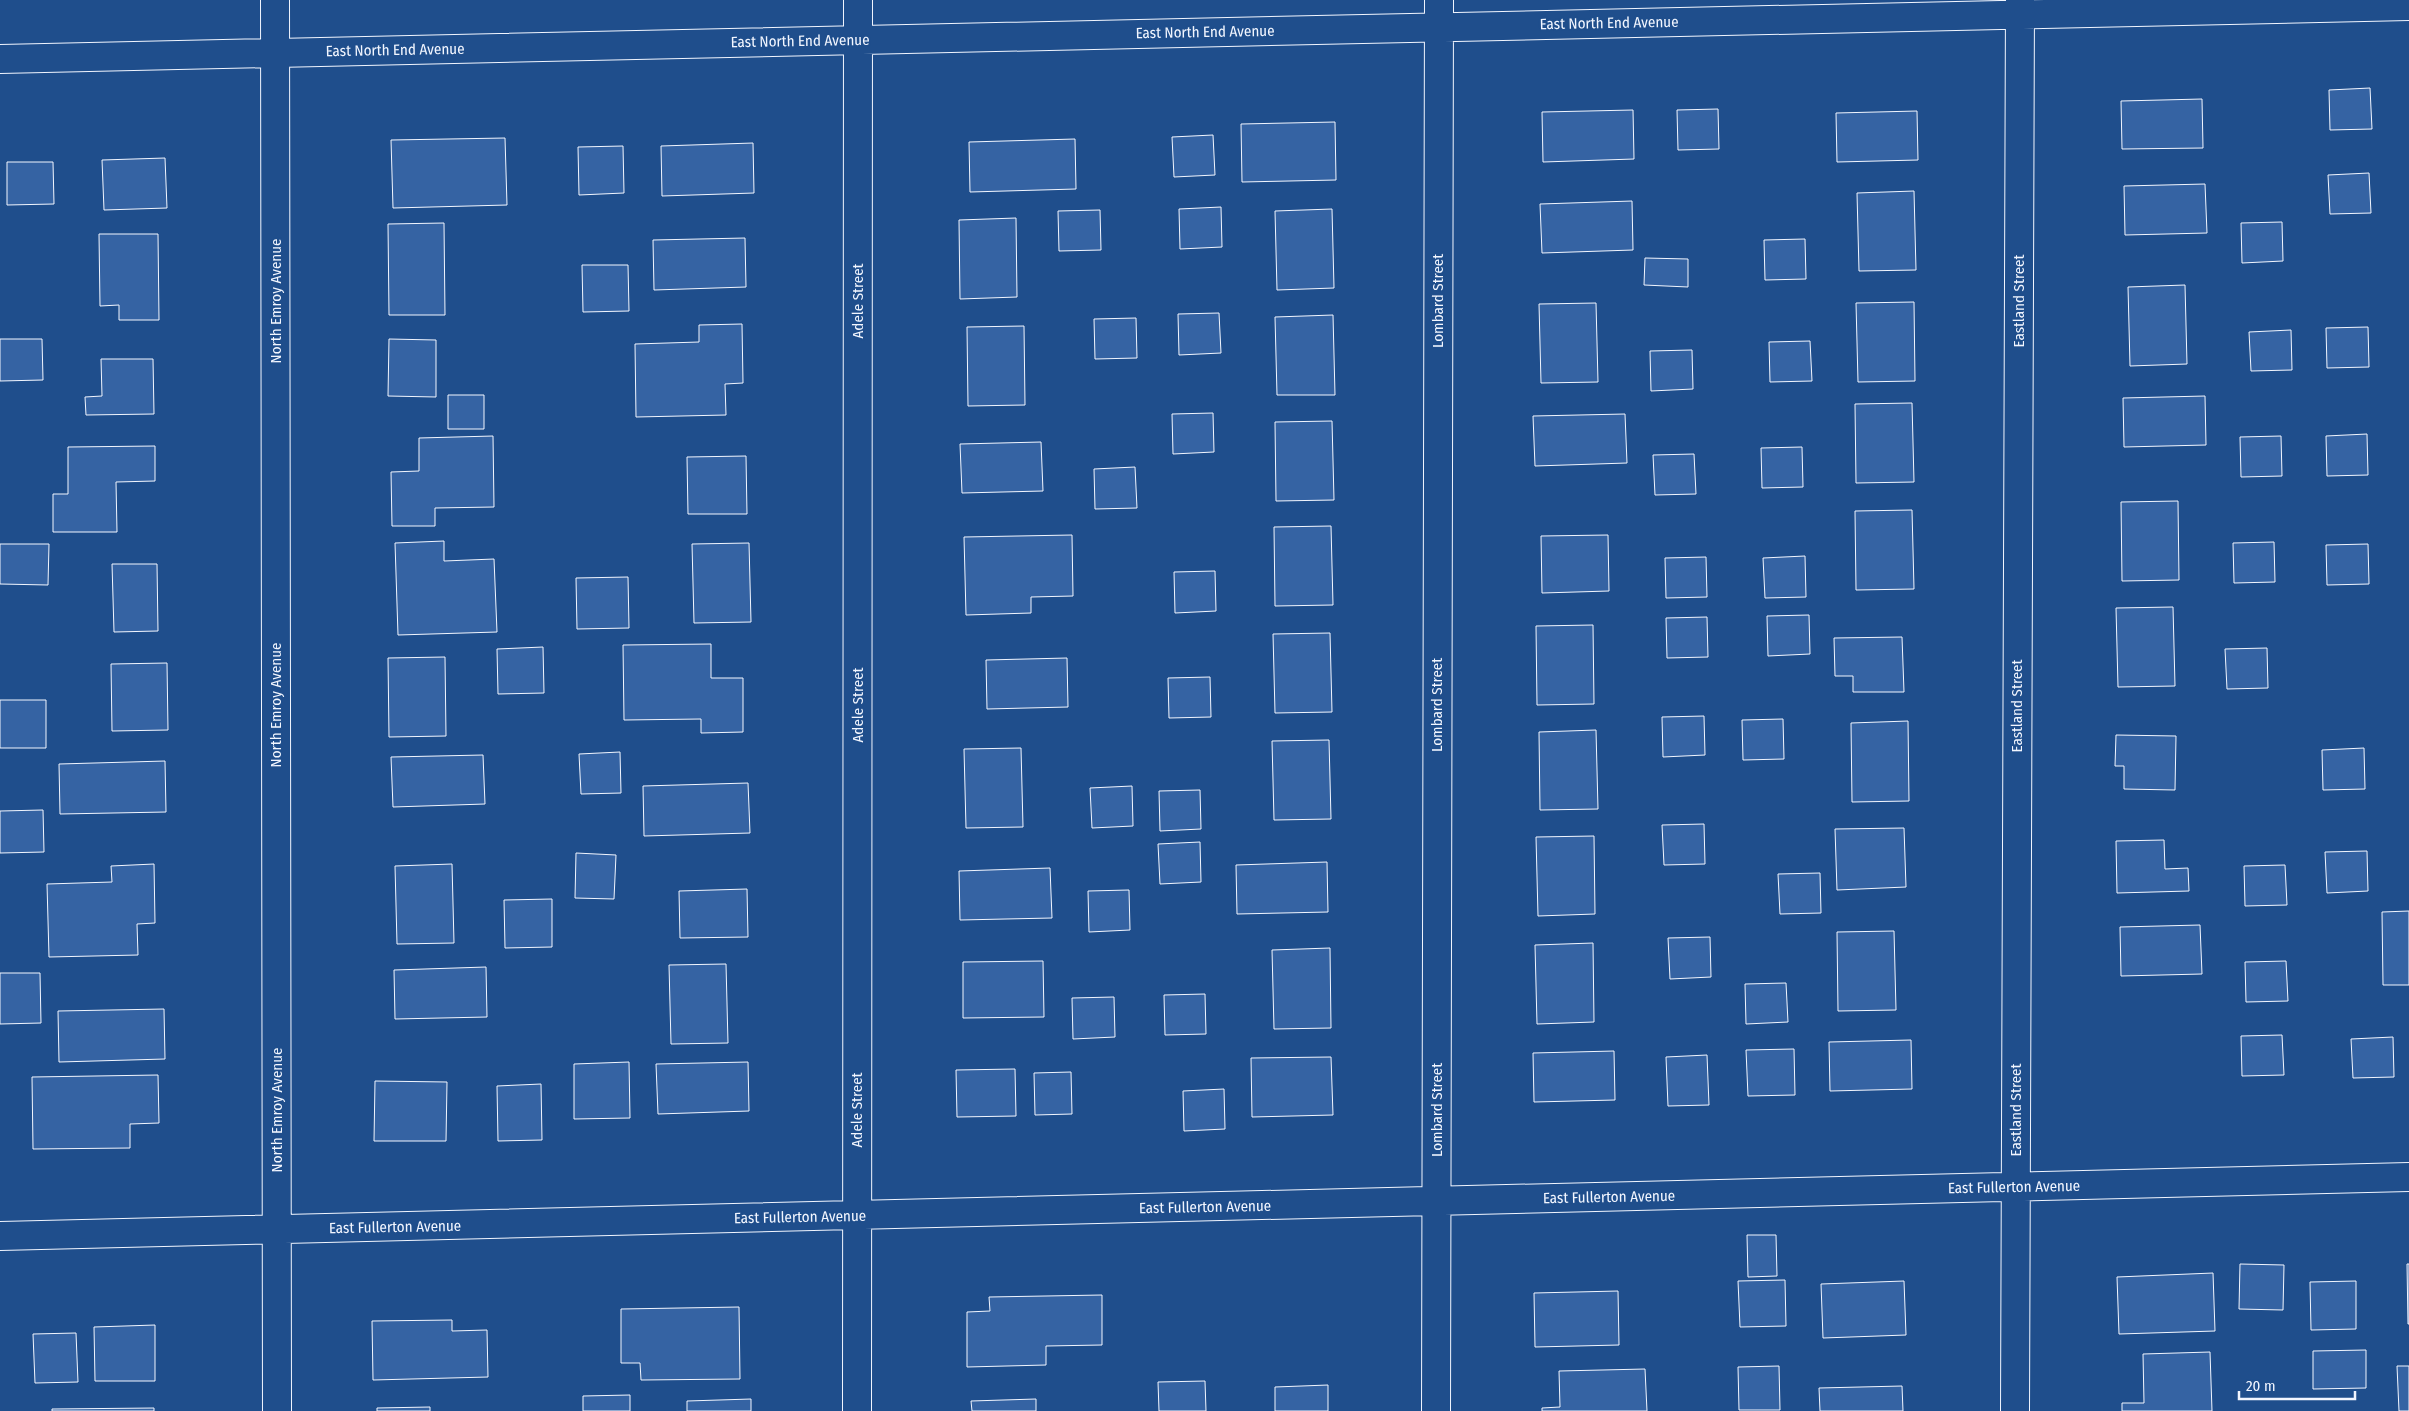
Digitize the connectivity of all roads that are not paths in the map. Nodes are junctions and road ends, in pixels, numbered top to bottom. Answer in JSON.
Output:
{"nodes":[{"id":1,"x":275,"y":0,"type":"edge"},
{"id":2,"x":858,"y":0,"type":"edge"},
{"id":3,"x":1439,"y":0,"type":"edge"},
{"id":4,"x":2409,"y":6,"type":"edge"},
{"id":5,"x":2020,"y":7,"type":"edge"},
{"id":6,"x":1439,"y":27,"type":"junction"},
{"id":7,"x":858,"y":40,"type":"junction"},
{"id":8,"x":275,"y":53,"type":"junction"},
{"id":9,"x":0,"y":59,"type":"edge"},
{"id":10,"x":2409,"y":1177,"type":"edge"},
{"id":11,"x":2015,"y":1187,"type":"junction"},
{"id":12,"x":1436,"y":1201,"type":"junction"},
{"id":13,"x":857,"y":1216,"type":"junction"},
{"id":14,"x":278,"y":1230,"type":"junction"},
{"id":15,"x":0,"y":1236,"type":"edge"},
{"id":16,"x":277,"y":1411,"type":"edge"},
{"id":17,"x":857,"y":1411,"type":"edge"},
{"id":18,"x":1436,"y":1411,"type":"edge"},
{"id":19,"x":2014,"y":1411,"type":"edge"}],
"edges":[{"from":1,"to":8,"type":"street","name":"North Emroy Avenue"},
{"from":2,"to":7,"type":"street","name":"Adele Street"},
{"from":3,"to":6,"type":"street","name":"Lombard Street"},
{"from":4,"to":5,"type":"street","name":"East North End Avenue"},
{"from":5,"to":6,"type":"street","name":"East North End Avenue"},
{"from":5,"to":11,"type":"street","name":"Eastland Street"},
{"from":6,"to":7,"type":"street","name":"East North End Avenue"},
{"from":6,"to":12,"type":"street","name":"Lombard Street"},
{"from":7,"to":8,"type":"street","name":"East North End Avenue"},
{"from":7,"to":13,"type":"street","name":"Adele Street"},
{"from":8,"to":9,"type":"street","name":"East North End Avenue"},
{"from":8,"to":14,"type":"street","name":"North Emroy Avenue"},
{"from":10,"to":11,"type":"street","name":"East Fullerton Avenue"},
{"from":11,"to":12,"type":"street","name":"East Fullerton Avenue"},
{"from":11,"to":19,"type":"street","name":"Eastland Street"},
{"from":12,"to":13,"type":"street","name":"East Fullerton Avenue"},
{"from":12,"to":18,"type":"street","name":"Lombard Street"},
{"from":13,"to":14,"type":"street","name":"East Fullerton Avenue"},
{"from":13,"to":17,"type":"street","name":"Adele Street"},
{"from":14,"to":15,"type":"street","name":"East Fullerton Avenue"},
{"from":14,"to":16,"type":"street","name":"North Emroy Avenue"}]}
